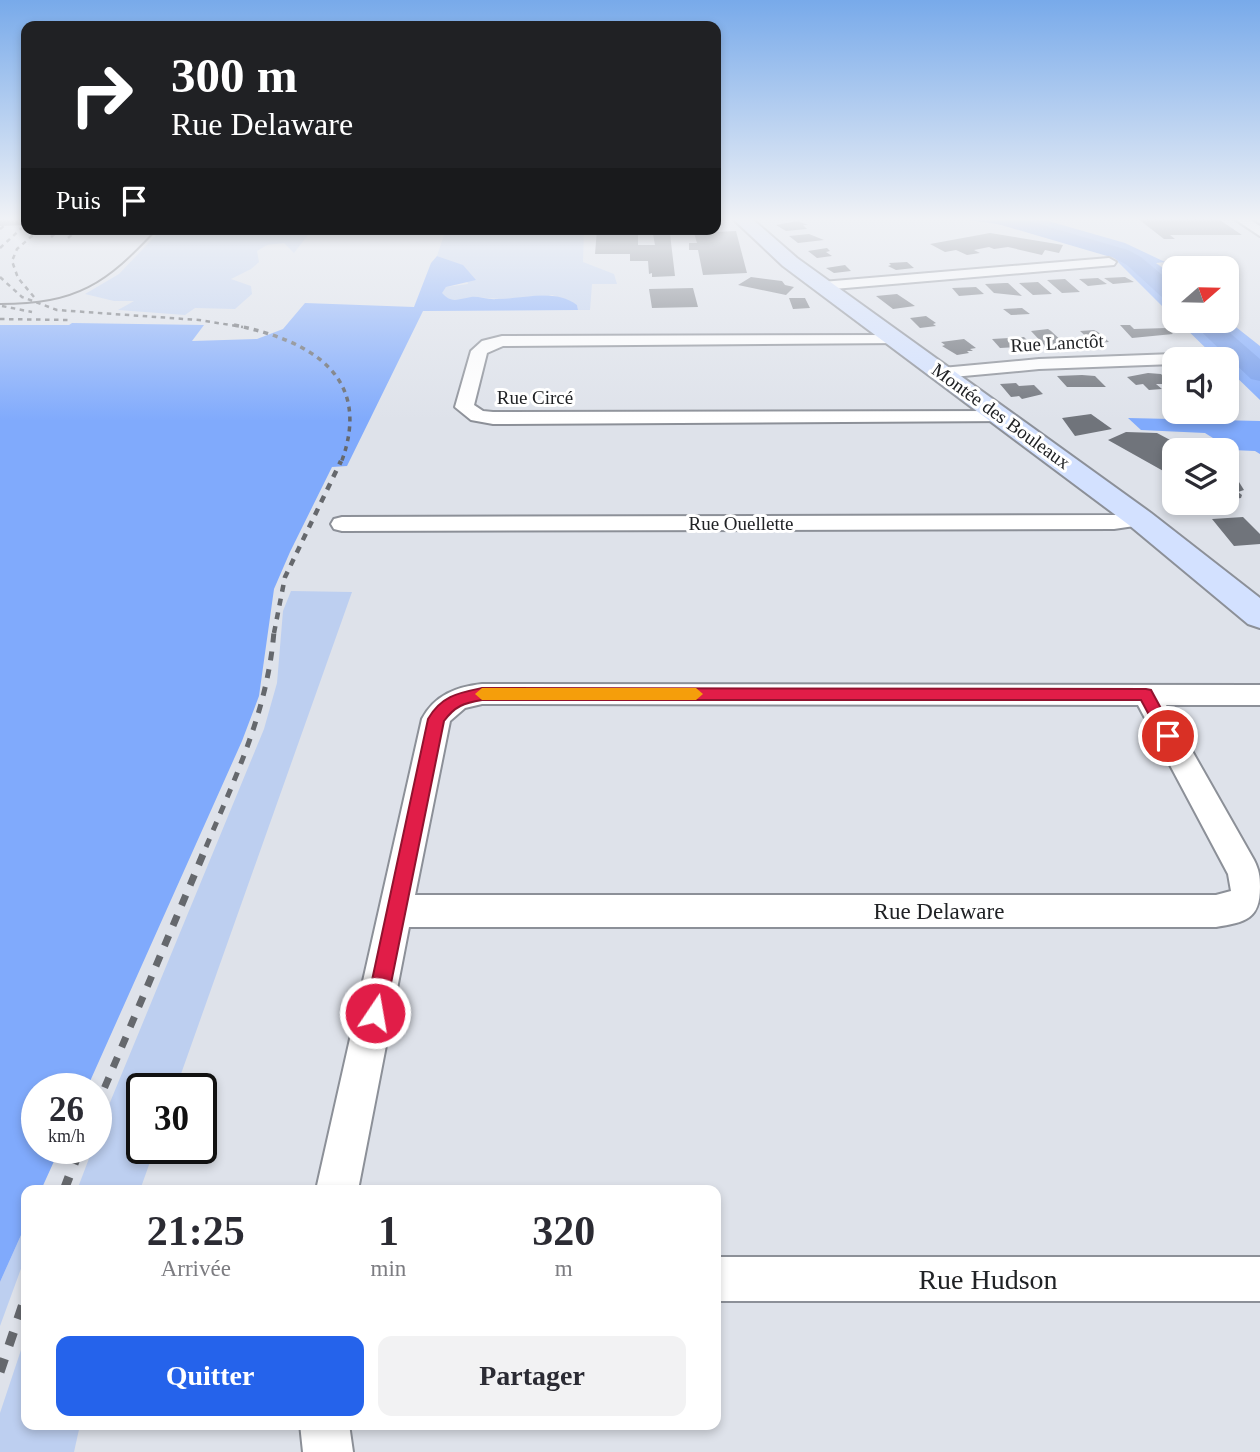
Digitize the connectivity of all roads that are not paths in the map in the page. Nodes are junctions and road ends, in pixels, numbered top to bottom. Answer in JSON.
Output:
{"nodes":[{"id":1,"x":822,"y":286,"type":"edge"},
{"id":2,"x":896,"y":340,"type":"junction"},
{"id":3,"x":1162,"y":359,"type":"edge"},
{"id":4,"x":942,"y":373,"type":"junction"},
{"id":5,"x":1002,"y":417,"type":"junction"},
{"id":6,"x":1140,"y":519,"type":"junction"},
{"id":7,"x":342,"y":524,"type":"dead end"},
{"id":8,"x":1260,"y":616,"type":"edge"},
{"id":9,"x":1146,"y":694,"type":"junction"},
{"id":10,"x":1260,"y":695,"type":"edge"},
{"id":11,"x":397,"y":911,"type":"junction"},
{"id":12,"x":338,"y":1185,"type":"edge"},
{"id":13,"x":721,"y":1279,"type":"edge"},
{"id":14,"x":1260,"y":1279,"type":"edge"},
{"id":15,"x":325,"y":1430,"type":"edge"},
{"id":16,"x":328,"y":1452,"type":"edge"}],
"edges":[{"from":1,"to":2,"type":"street","name":"Montée des Bouleaux"},
{"from":2,"to":4,"type":"street","name":"Montée des Bouleaux"},
{"from":2,"to":5,"type":"street","name":"Rue Circé"},
{"from":3,"to":4,"type":"street","name":"Rue Lanctôt"},
{"from":4,"to":5,"type":"street","name":"Montée des Bouleaux"},
{"from":5,"to":6,"type":"street","name":"Montée des Bouleaux"},
{"from":6,"to":7,"type":"street","name":"Rue Ouellette"},
{"from":6,"to":8,"type":"street","name":"Montée des Bouleaux"},
{"from":9,"to":10,"type":"street"},
{"from":9,"to":11,"type":"street"},
{"from":9,"to":11,"type":"street","name":"Rue Delaware"},
{"from":11,"to":12,"type":"street"},
{"from":13,"to":14,"type":"street","name":"Rue Hudson"},
{"from":15,"to":16,"type":"street"}]}
